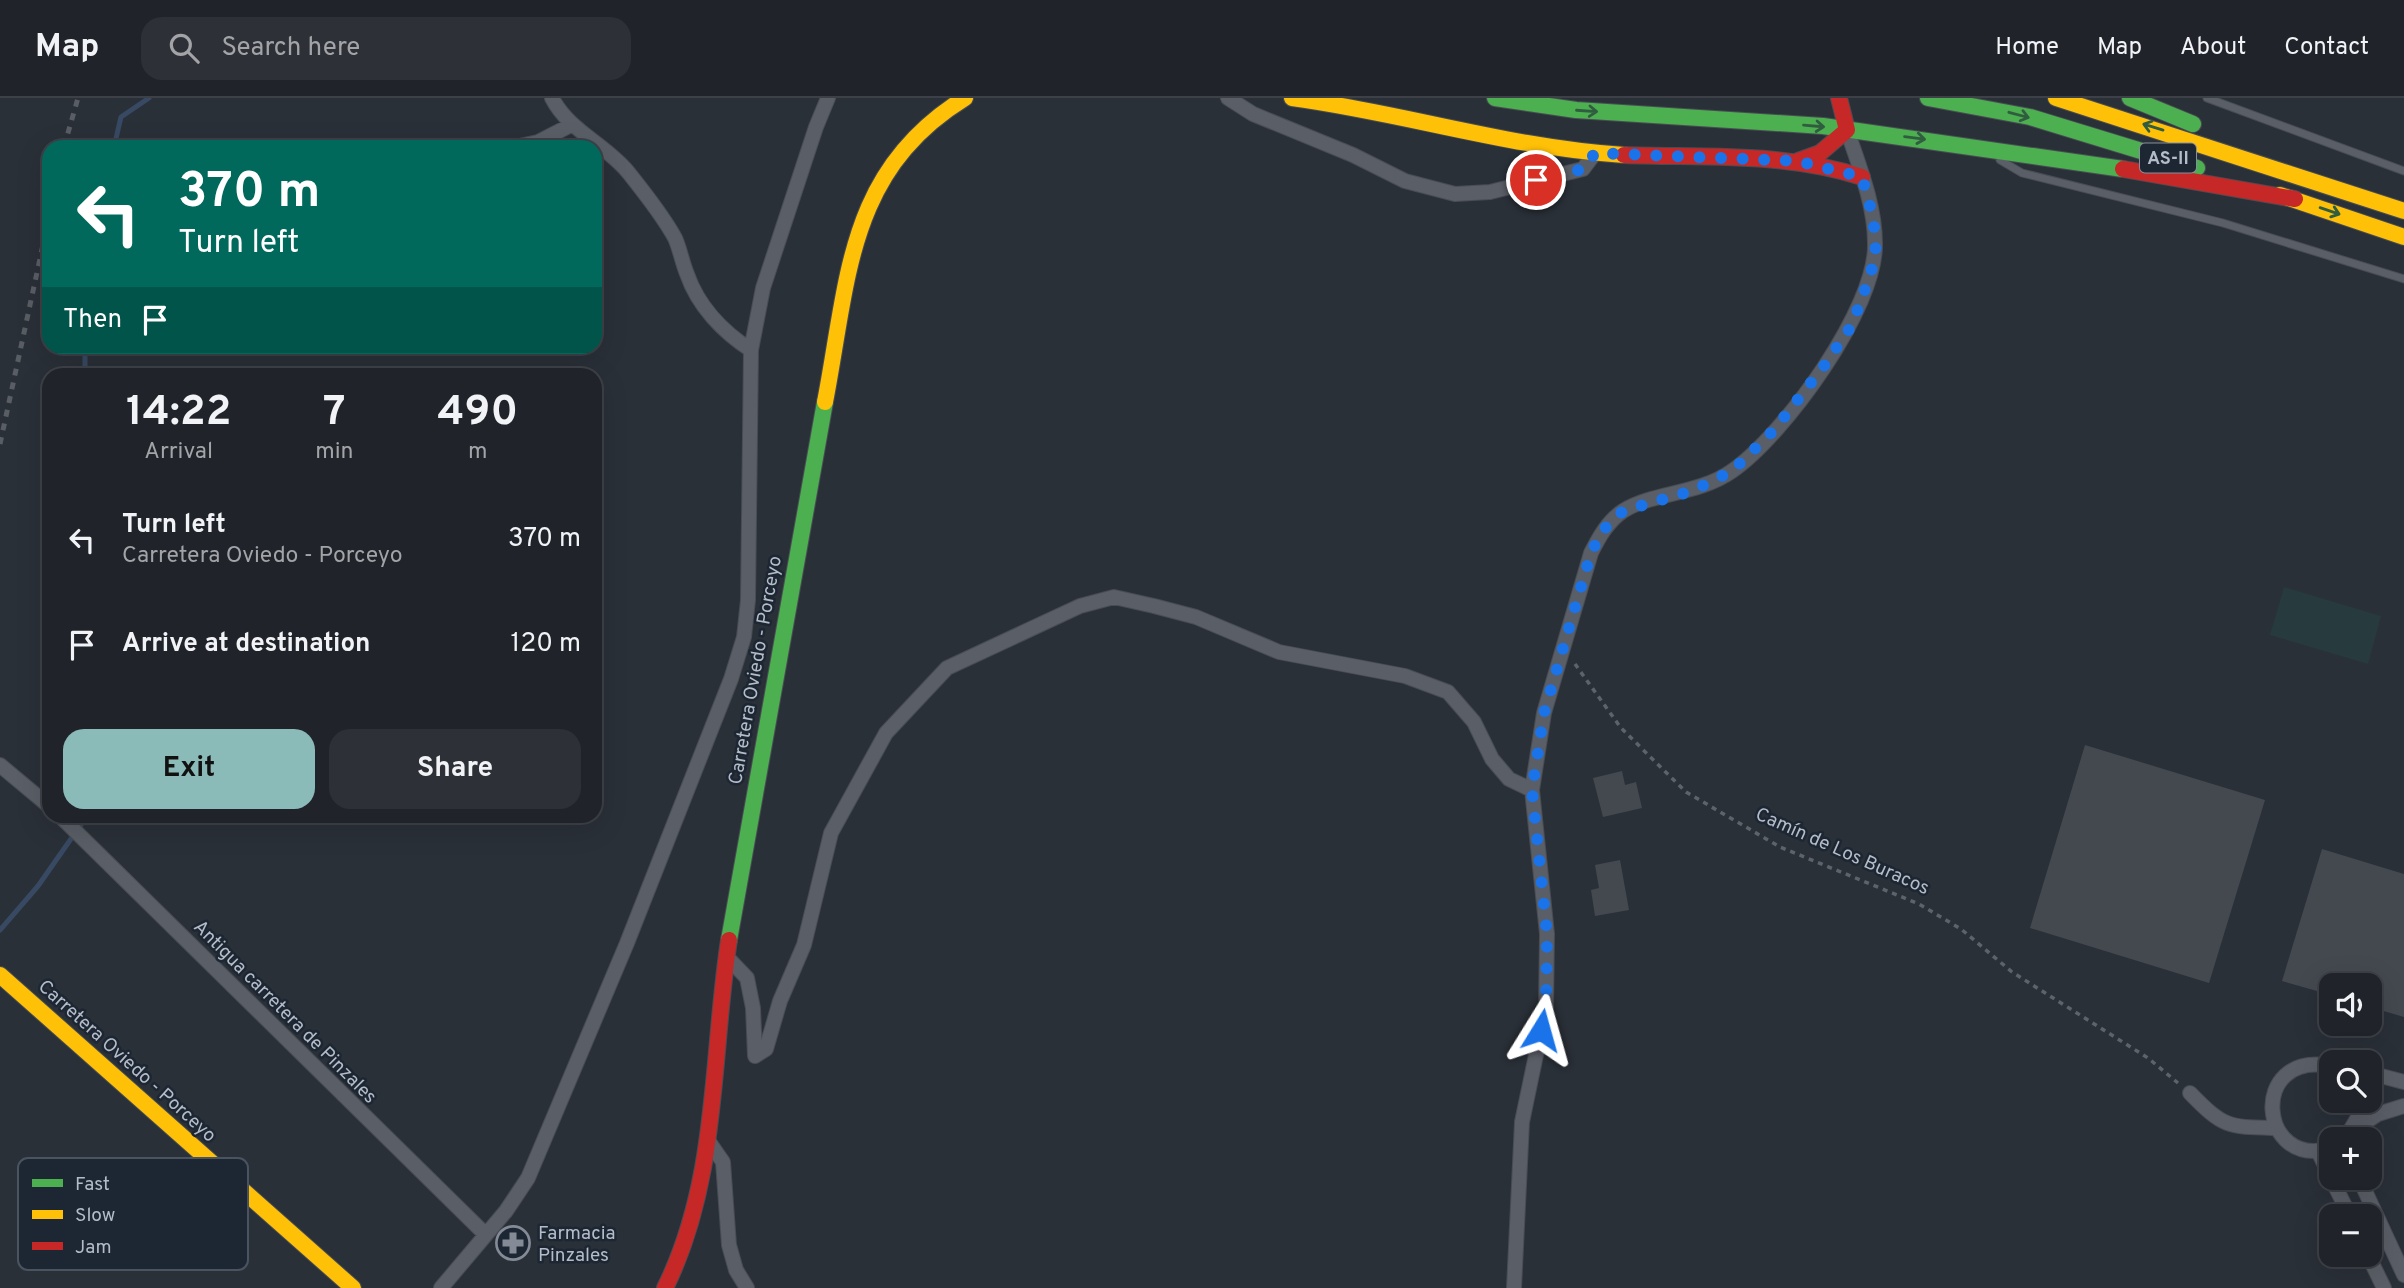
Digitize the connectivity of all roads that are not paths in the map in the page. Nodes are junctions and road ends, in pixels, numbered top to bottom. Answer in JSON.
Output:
{"nodes":[{"id":1,"x":552,"y":98,"type":"edge"},
{"id":2,"x":828,"y":98,"type":"edge"},
{"id":3,"x":965,"y":98,"type":"edge"},
{"id":4,"x":1228,"y":98,"type":"edge"},
{"id":5,"x":1292,"y":98,"type":"edge"},
{"id":6,"x":1495,"y":98,"type":"edge"},
{"id":7,"x":1928,"y":98,"type":"edge"},
{"id":8,"x":2056,"y":98,"type":"edge"},
{"id":9,"x":2130,"y":98,"type":"edge"},
{"id":10,"x":2207,"y":98,"type":"edge"},
{"id":11,"x":1840,"y":101,"type":"edge"},
{"id":12,"x":571,"y":125,"type":"junction"},
{"id":13,"x":1847,"y":131,"type":"junction"},
{"id":14,"x":542,"y":140,"type":"edge"},
{"id":15,"x":591,"y":140,"type":"edge"},
{"id":16,"x":1978,"y":146,"type":"junction"},
{"id":17,"x":602,"y":148,"type":"edge"},
{"id":18,"x":1595,"y":153,"type":"junction"},
{"id":19,"x":1797,"y":161,"type":"junction"},
{"id":20,"x":2404,"y":171,"type":"edge"},
{"id":21,"x":1862,"y":177,"type":"junction"},
{"id":22,"x":2295,"y":199,"type":"junction"},
{"id":23,"x":2401,"y":210,"type":"edge"},
{"id":24,"x":2404,"y":237,"type":"edge"},
{"id":25,"x":2404,"y":279,"type":"edge"},
{"id":26,"x":751,"y":350,"type":"junction"},
{"id":27,"x":0,"y":765,"type":"edge"},
{"id":28,"x":1532,"y":790,"type":"junction"},
{"id":29,"x":42,"y":800,"type":"edge"},
{"id":30,"x":68,"y":823,"type":"edge"},
{"id":31,"x":726,"y":956,"type":"junction"},
{"id":32,"x":3,"y":977,"type":"edge"},
{"id":33,"x":2319,"y":1065,"type":"edge"},
{"id":34,"x":2382,"y":1076,"type":"edge"},
{"id":35,"x":2404,"y":1082,"type":"edge"},
{"id":36,"x":2190,"y":1093,"type":"road end"},
{"id":37,"x":2404,"y":1106,"type":"edge"},
{"id":38,"x":2360,"y":1127,"type":"edge"},
{"id":39,"x":2276,"y":1128,"type":"junction"},
{"id":40,"x":706,"y":1138,"type":"junction"},
{"id":41,"x":2319,"y":1150,"type":"edge"},
{"id":42,"x":207,"y":1158,"type":"edge"},
{"id":43,"x":2364,"y":1190,"type":"edge"},
{"id":44,"x":248,"y":1194,"type":"edge"},
{"id":45,"x":485,"y":1234,"type":"junction"},
{"id":46,"x":2374,"y":1267,"type":"edge"},
{"id":47,"x":2404,"y":1275,"type":"edge"},
{"id":48,"x":354,"y":1288,"type":"edge"},
{"id":49,"x":441,"y":1288,"type":"edge"},
{"id":50,"x":666,"y":1288,"type":"edge"},
{"id":51,"x":747,"y":1288,"type":"edge"},
{"id":52,"x":1514,"y":1288,"type":"edge"},
{"id":53,"x":2384,"y":1288,"type":"edge"}],
"edges":[{"from":1,"to":12,"type":"street"},
{"from":2,"to":26,"type":"street"},
{"from":3,"to":31,"type":"main road","name":"Carretera Oviedo - Porceyo"},
{"from":4,"to":18,"type":"street"},
{"from":5,"to":18,"type":"main road"},
{"from":6,"to":13,"type":"main road","one_way":true},
{"from":7,"to":22,"type":"main road","number":"AS-II","one_way":true},
{"from":23,"to":8,"type":"main road","number":"AS-II","one_way":true},
{"from":9,"to":23,"type":"main road"},
{"from":10,"to":20,"type":"lane"},
{"from":11,"to":13,"type":"main road"},
{"from":12,"to":14,"type":"street"},
{"from":12,"to":15,"type":"street"},
{"from":13,"to":16,"type":"main road","one_way":true},
{"from":13,"to":19,"type":"main road"},
{"from":13,"to":21,"type":"street"},
{"from":16,"to":22,"type":"main road"},
{"from":16,"to":25,"type":"lane"},
{"from":17,"to":26,"type":"street"},
{"from":18,"to":19,"type":"main road"},
{"from":19,"to":21,"type":"main road"},
{"from":21,"to":28,"type":"street"},
{"from":22,"to":24,"type":"main road","number":"AS-II","one_way":true},
{"from":26,"to":45,"type":"street"},
{"from":27,"to":29,"type":"street"},
{"from":28,"to":31,"type":"street"},
{"from":28,"to":52,"type":"street"},
{"from":30,"to":45,"type":"street","name":"Antigua carretera de Pinzales"},
{"from":31,"to":40,"type":"main road","name":"Carretera Oviedo - Porceyo"},
{"from":32,"to":42,"type":"main road","name":"Carretera Oviedo - Porceyo"},
{"from":33,"to":39,"type":"street"},
{"from":34,"to":35,"type":"street"},
{"from":36,"to":39,"type":"street"},
{"from":37,"to":38,"type":"street"},
{"from":39,"to":41,"type":"street"},
{"from":40,"to":50,"type":"main road","name":"Carretera Oviedo - Porceyo"},
{"from":40,"to":51,"type":"street"},
{"from":43,"to":47,"type":"street"},
{"from":44,"to":48,"type":"main road","name":"Carretera Oviedo - Porceyo"},
{"from":45,"to":49,"type":"street"},
{"from":46,"to":53,"type":"street"}]}
